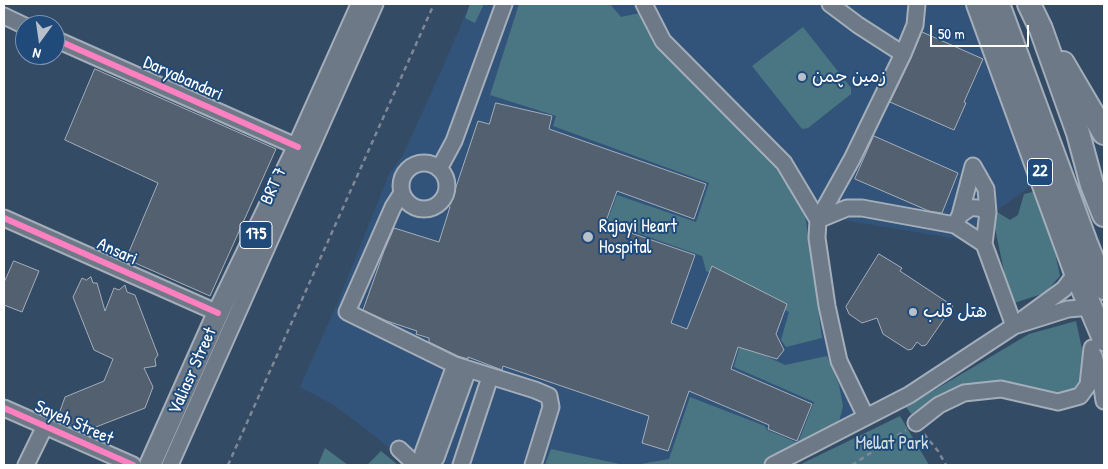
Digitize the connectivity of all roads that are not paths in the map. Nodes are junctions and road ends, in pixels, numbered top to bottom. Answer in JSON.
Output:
{"nodes":[{"id":1,"x":362,"y":4,"type":"edge"},
{"id":2,"x":375,"y":4,"type":"edge"},
{"id":3,"x":504,"y":4,"type":"edge"},
{"id":4,"x":644,"y":4,"type":"edge"},
{"id":5,"x":830,"y":4,"type":"edge"},
{"id":6,"x":918,"y":4,"type":"edge"},
{"id":7,"x":978,"y":4,"type":"edge"},
{"id":8,"x":998,"y":4,"type":"edge"},
{"id":9,"x":1029,"y":4,"type":"edge"},
{"id":10,"x":1041,"y":29,"type":"junction"},
{"id":11,"x":65,"y":43,"type":"edge"},
{"id":12,"x":903,"y":54,"type":"junction"},
{"id":13,"x":1078,"y":133,"type":"junction"},
{"id":14,"x":1104,"y":133,"type":"edge"},
{"id":15,"x":298,"y":147,"type":"junction"},
{"id":16,"x":439,"y":169,"type":"junction"},
{"id":17,"x":1104,"y":177,"type":"edge"},
{"id":18,"x":402,"y":193,"type":"junction"},
{"id":19,"x":988,"y":212,"type":"junction"},
{"id":20,"x":1104,"y":215,"type":"edge"},
{"id":21,"x":4,"y":218,"type":"edge"},
{"id":22,"x":818,"y":220,"type":"junction"},
{"id":23,"x":957,"y":220,"type":"junction"},
{"id":24,"x":984,"y":244,"type":"junction"},
{"id":25,"x":1076,"y":273,"type":"junction"},
{"id":26,"x":1104,"y":288,"type":"edge"},
{"id":27,"x":1091,"y":307,"type":"junction"},
{"id":28,"x":218,"y":313,"type":"junction"},
{"id":29,"x":1014,"y":326,"type":"junction"},
{"id":30,"x":1098,"y":344,"type":"edge"},
{"id":31,"x":461,"y":368,"type":"junction"},
{"id":32,"x":490,"y":377,"type":"junction"},
{"id":33,"x":1104,"y":401,"type":"edge"},
{"id":34,"x":4,"y":408,"type":"edge"},
{"id":35,"x":866,"y":417,"type":"junction"},
{"id":36,"x":916,"y":423,"type":"road end"},
{"id":37,"x":45,"y":426,"type":"junction"},
{"id":38,"x":399,"y":449,"type":"dead end"},
{"id":39,"x":26,"y":465,"type":"edge"},
{"id":40,"x":133,"y":465,"type":"edge"},
{"id":41,"x":150,"y":465,"type":"edge"},
{"id":42,"x":170,"y":465,"type":"edge"},
{"id":43,"x":416,"y":465,"type":"edge"},
{"id":44,"x":421,"y":465,"type":"edge"},
{"id":45,"x":426,"y":465,"type":"edge"},
{"id":46,"x":461,"y":465,"type":"edge"},
{"id":47,"x":533,"y":465,"type":"edge"},
{"id":48,"x":773,"y":465,"type":"edge"}],
"edges":[{"from":1,"to":15,"type":"main road","name":"Valiasr Street","number":"175"},
{"from":2,"to":42,"type":"street","name":"BRT 7"},
{"from":3,"to":16,"type":"street"},
{"from":4,"to":22,"type":"street"},
{"from":5,"to":12,"type":"street"},
{"from":6,"to":12,"type":"street"},
{"from":7,"to":25,"type":"highway","number":"22"},
{"from":8,"to":26,"type":"highway"},
{"from":9,"to":10,"type":"highway"},
{"from":10,"to":13,"type":"highway"},
{"from":10,"to":14,"type":"highway"},
{"from":11,"to":15,"type":"street","name":"Daryabandari"},
{"from":12,"to":22,"type":"street"},
{"from":13,"to":17,"type":"highway"},
{"from":13,"to":20,"type":"highway"},
{"from":15,"to":28,"type":"main road","name":"Valiasr Street","number":"175"},
{"from":16,"to":18,"type":"street"},
{"from":16,"to":18,"type":"street"},
{"from":18,"to":31,"type":"street"},
{"from":19,"to":23,"type":"street"},
{"from":19,"to":23,"type":"street"},
{"from":19,"to":24,"type":"street"},
{"from":21,"to":28,"type":"street","name":"Ansari"},
{"from":22,"to":23,"type":"street"},
{"from":22,"to":35,"type":"street"},
{"from":23,"to":24,"type":"street"},
{"from":24,"to":29,"type":"street"},
{"from":25,"to":27,"type":"highway","number":"22"},
{"from":25,"to":29,"type":"street"},
{"from":27,"to":29,"type":"street"},
{"from":27,"to":30,"type":"highway","number":"22"},
{"from":28,"to":41,"type":"main road","name":"Valiasr Street","number":"175"},
{"from":29,"to":35,"type":"street"},
{"from":30,"to":33,"type":"street"},
{"from":30,"to":36,"type":"street"},
{"from":31,"to":32,"type":"street"},
{"from":31,"to":44,"type":"street"},
{"from":31,"to":45,"type":"street"},
{"from":32,"to":46,"type":"street"},
{"from":32,"to":47,"type":"street"},
{"from":34,"to":37,"type":"street","name":"Sayeh Street"},
{"from":35,"to":48,"type":"street"},
{"from":37,"to":39,"type":"street"},
{"from":37,"to":40,"type":"street","name":"Sayeh Street"},
{"from":38,"to":43,"type":"street"}]}
